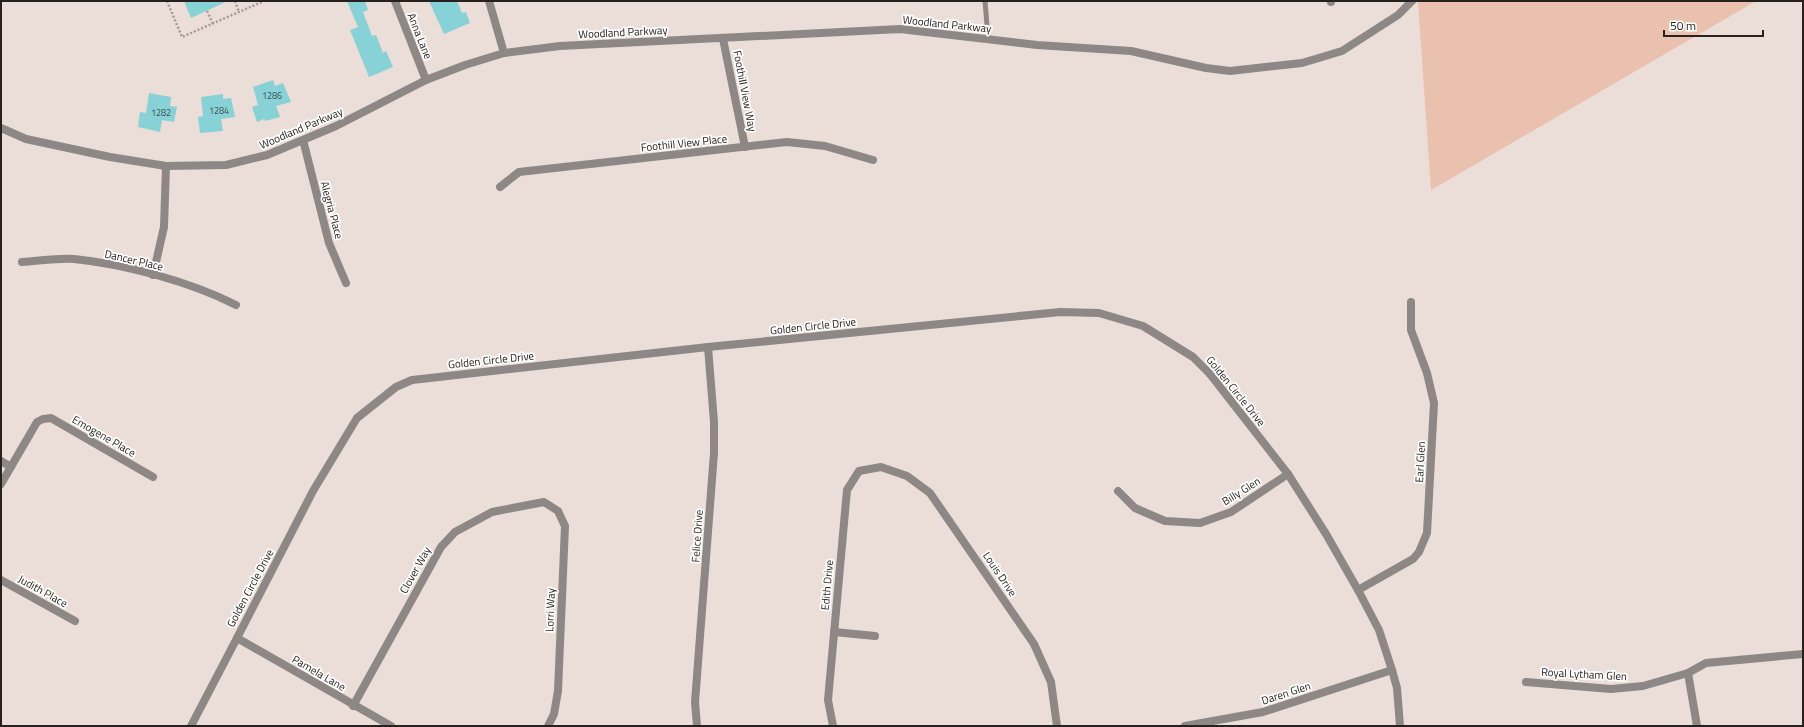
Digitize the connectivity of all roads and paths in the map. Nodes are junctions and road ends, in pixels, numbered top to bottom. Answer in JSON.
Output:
{"nodes":[{"id":1,"x":167,"y":1,"type":"edge"},
{"id":2,"x":235,"y":1,"type":"edge"},
{"id":3,"x":264,"y":1,"type":"edge"},
{"id":4,"x":394,"y":1,"type":"edge"},
{"id":5,"x":489,"y":1,"type":"edge"},
{"id":6,"x":985,"y":1,"type":"edge"},
{"id":7,"x":1412,"y":1,"type":"edge"},
{"id":8,"x":207,"y":11,"type":"dead end"},
{"id":9,"x":239,"y":12,"type":"junction"},
{"id":10,"x":213,"y":24,"type":"junction"},
{"id":11,"x":988,"y":38,"type":"junction"},
{"id":12,"x":723,"y":39,"type":"junction"},
{"id":13,"x":504,"y":53,"type":"junction"},
{"id":14,"x":426,"y":80,"type":"junction"},
{"id":15,"x":1,"y":128,"type":"edge"},
{"id":16,"x":303,"y":140,"type":"junction"},
{"id":17,"x":745,"y":147,"type":"junction"},
{"id":18,"x":873,"y":160,"type":"dead end"},
{"id":19,"x":166,"y":166,"type":"junction"},
{"id":20,"x":500,"y":188,"type":"dead end"},
{"id":21,"x":22,"y":262,"type":"dead end"},
{"id":22,"x":153,"y":275,"type":"junction"},
{"id":23,"x":346,"y":283,"type":"dead end"},
{"id":24,"x":1411,"y":302,"type":"dead end"},
{"id":25,"x":236,"y":305,"type":"dead end"},
{"id":26,"x":708,"y":347,"type":"junction"},
{"id":27,"x":1,"y":461,"type":"edge"},
{"id":28,"x":11,"y":467,"type":"junction"},
{"id":29,"x":881,"y":467,"type":"joint"},
{"id":30,"x":1288,"y":474,"type":"junction"},
{"id":31,"x":153,"y":477,"type":"dead end"},
{"id":32,"x":1,"y":484,"type":"edge"},
{"id":33,"x":1118,"y":491,"type":"dead end"},
{"id":34,"x":544,"y":502,"type":"joint"},
{"id":35,"x":1,"y":580,"type":"edge"},
{"id":36,"x":1358,"y":590,"type":"junction"},
{"id":37,"x":75,"y":621,"type":"dead end"},
{"id":38,"x":834,"y":632,"type":"junction"},
{"id":39,"x":875,"y":636,"type":"dead end"},
{"id":40,"x":237,"y":638,"type":"junction"},
{"id":41,"x":1803,"y":654,"type":"edge"},
{"id":42,"x":1392,"y":670,"type":"junction"},
{"id":43,"x":1688,"y":673,"type":"junction"},
{"id":44,"x":1526,"y":682,"type":"dead end"},
{"id":45,"x":353,"y":706,"type":"junction"},
{"id":46,"x":192,"y":726,"type":"edge"},
{"id":47,"x":391,"y":726,"type":"edge"},
{"id":48,"x":548,"y":726,"type":"edge"},
{"id":49,"x":697,"y":726,"type":"edge"},
{"id":50,"x":832,"y":726,"type":"edge"},
{"id":51,"x":1057,"y":726,"type":"edge"},
{"id":52,"x":1184,"y":726,"type":"edge"},
{"id":53,"x":1400,"y":726,"type":"edge"},
{"id":54,"x":1697,"y":726,"type":"edge"}],
"edges":[{"from":1,"to":10,"type":"path"},
{"from":2,"to":9,"type":"path"},
{"from":3,"to":9,"type":"path"},
{"from":4,"to":14,"type":"street","name":"Anna Lane"},
{"from":5,"to":13,"type":"street"},
{"from":6,"to":11,"type":"lane"},
{"from":7,"to":11,"type":"street","name":"Woodland Parkway"},
{"from":8,"to":10,"type":"path"},
{"from":9,"to":10,"type":"path"},
{"from":11,"to":12,"type":"street","name":"Woodland Parkway"},
{"from":12,"to":13,"type":"street","name":"Woodland Parkway"},
{"from":12,"to":17,"type":"street","name":"Foothill View Way"},
{"from":13,"to":14,"type":"street","name":"Woodland Parkway"},
{"from":14,"to":16,"type":"street","name":"Woodland Parkway"},
{"from":15,"to":19,"type":"street","name":"Woodland Parkway"},
{"from":16,"to":19,"type":"street","name":"Woodland Parkway"},
{"from":16,"to":23,"type":"street","name":"Alegria Place"},
{"from":17,"to":18,"type":"street","name":"Foothill View Place"},
{"from":17,"to":20,"type":"street","name":"Foothill View Place"},
{"from":19,"to":22,"type":"street"},
{"from":21,"to":22,"type":"street","name":"Dancer Place"},
{"from":22,"to":25,"type":"street","name":"Dancer Place"},
{"from":24,"to":36,"type":"street","name":"Earl Glen"},
{"from":26,"to":30,"type":"street","name":"Golden Circle Drive"},
{"from":26,"to":40,"type":"street","name":"Golden Circle Drive"},
{"from":26,"to":49,"type":"street","name":"Felice Drive"},
{"from":27,"to":28,"type":"street"},
{"from":28,"to":31,"type":"street","name":"Emogene Place"},
{"from":28,"to":32,"type":"street"},
{"from":29,"to":38,"type":"street","name":"Edith Drive"},
{"from":29,"to":51,"type":"street","name":"Louis Drive"},
{"from":30,"to":33,"type":"street","name":"Billy Glen"},
{"from":30,"to":36,"type":"street","name":"Golden Circle Drive"},
{"from":34,"to":45,"type":"street","name":"Clover Way"},
{"from":34,"to":48,"type":"street","name":"Lorri Way"},
{"from":35,"to":37,"type":"street","name":"Judith Place"},
{"from":36,"to":42,"type":"street","name":"Golden Circle Drive"},
{"from":38,"to":39,"type":"street"},
{"from":38,"to":50,"type":"street","name":"Edith Drive"},
{"from":40,"to":45,"type":"street","name":"Pamela Lane"},
{"from":40,"to":46,"type":"street","name":"Golden Circle Drive"},
{"from":41,"to":43,"type":"street","name":"Royal Lytham Glen"},
{"from":42,"to":52,"type":"street","name":"Daren Glen"},
{"from":42,"to":53,"type":"street","name":"Golden Circle Drive"},
{"from":43,"to":44,"type":"street","name":"Royal Lytham Glen"},
{"from":43,"to":54,"type":"street"},
{"from":45,"to":47,"type":"street","name":"Pamela Lane"}]}
